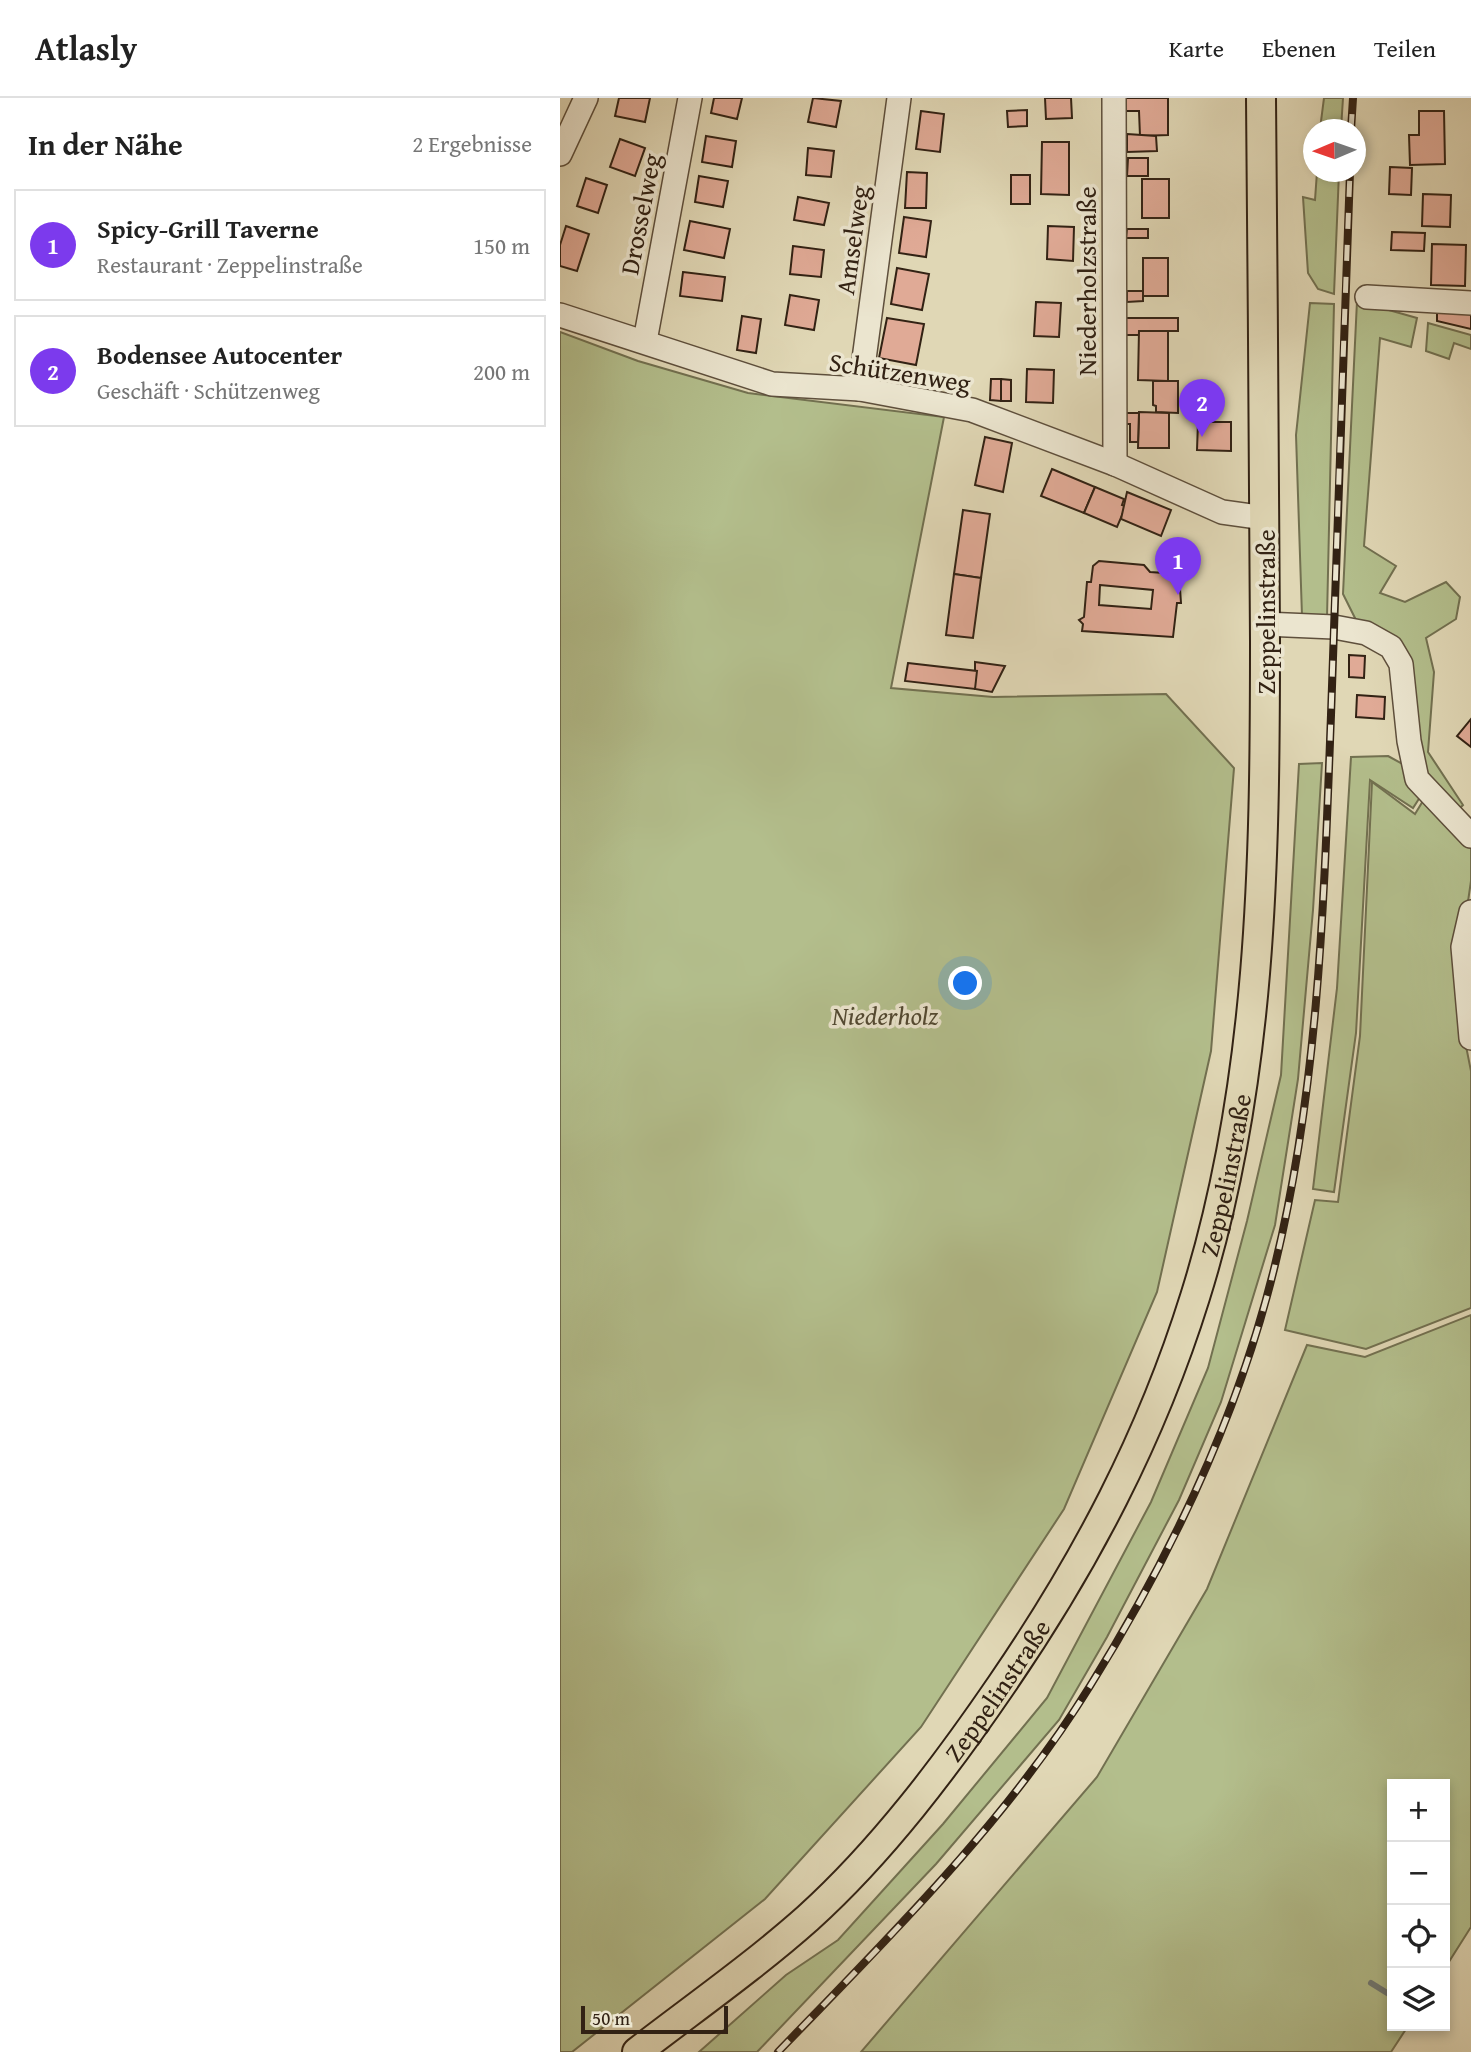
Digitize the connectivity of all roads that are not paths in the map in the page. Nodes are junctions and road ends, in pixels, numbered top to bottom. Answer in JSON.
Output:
{"nodes":[{"id":1,"x":586,"y":98,"type":"edge"},
{"id":2,"x":691,"y":98,"type":"edge"},
{"id":3,"x":899,"y":98,"type":"edge"},
{"id":4,"x":1114,"y":98,"type":"edge"},
{"id":5,"x":1261,"y":98,"type":"edge"},
{"id":6,"x":560,"y":154,"type":"edge"},
{"id":7,"x":1367,"y":297,"type":"dead end"},
{"id":8,"x":1471,"y":303,"type":"edge"},
{"id":9,"x":560,"y":315,"type":"edge"},
{"id":10,"x":645,"y":341,"type":"junction"},
{"id":11,"x":860,"y":389,"type":"junction"},
{"id":12,"x":1115,"y":464,"type":"junction"},
{"id":13,"x":1265,"y":517,"type":"junction"},
{"id":14,"x":1265,"y":624,"type":"junction"},
{"id":15,"x":1471,"y":836,"type":"edge"},
{"id":16,"x":1471,"y":912,"type":"edge"},
{"id":17,"x":1471,"y":1038,"type":"edge"},
{"id":18,"x":637,"y":2052,"type":"edge"}],
"edges":[{"from":1,"to":6,"type":"street"},
{"from":2,"to":10,"type":"street","name":"Drosselweg"},
{"from":3,"to":11,"type":"street","name":"Amselweg"},
{"from":4,"to":12,"type":"street","name":"Niederholzstraße"},
{"from":5,"to":13,"type":"main road","name":"Zeppelinstraße"},
{"from":7,"to":8,"type":"street"},
{"from":9,"to":10,"type":"street","name":"Schützenweg"},
{"from":10,"to":11,"type":"street","name":"Schützenweg"},
{"from":11,"to":12,"type":"street","name":"Schützenweg"},
{"from":12,"to":13,"type":"street","name":"Schützenweg"},
{"from":13,"to":14,"type":"main road","name":"Zeppelinstraße"},
{"from":14,"to":15,"type":"street"},
{"from":14,"to":18,"type":"main road","name":"Zeppelinstraße"},
{"from":16,"to":17,"type":"street"}]}
